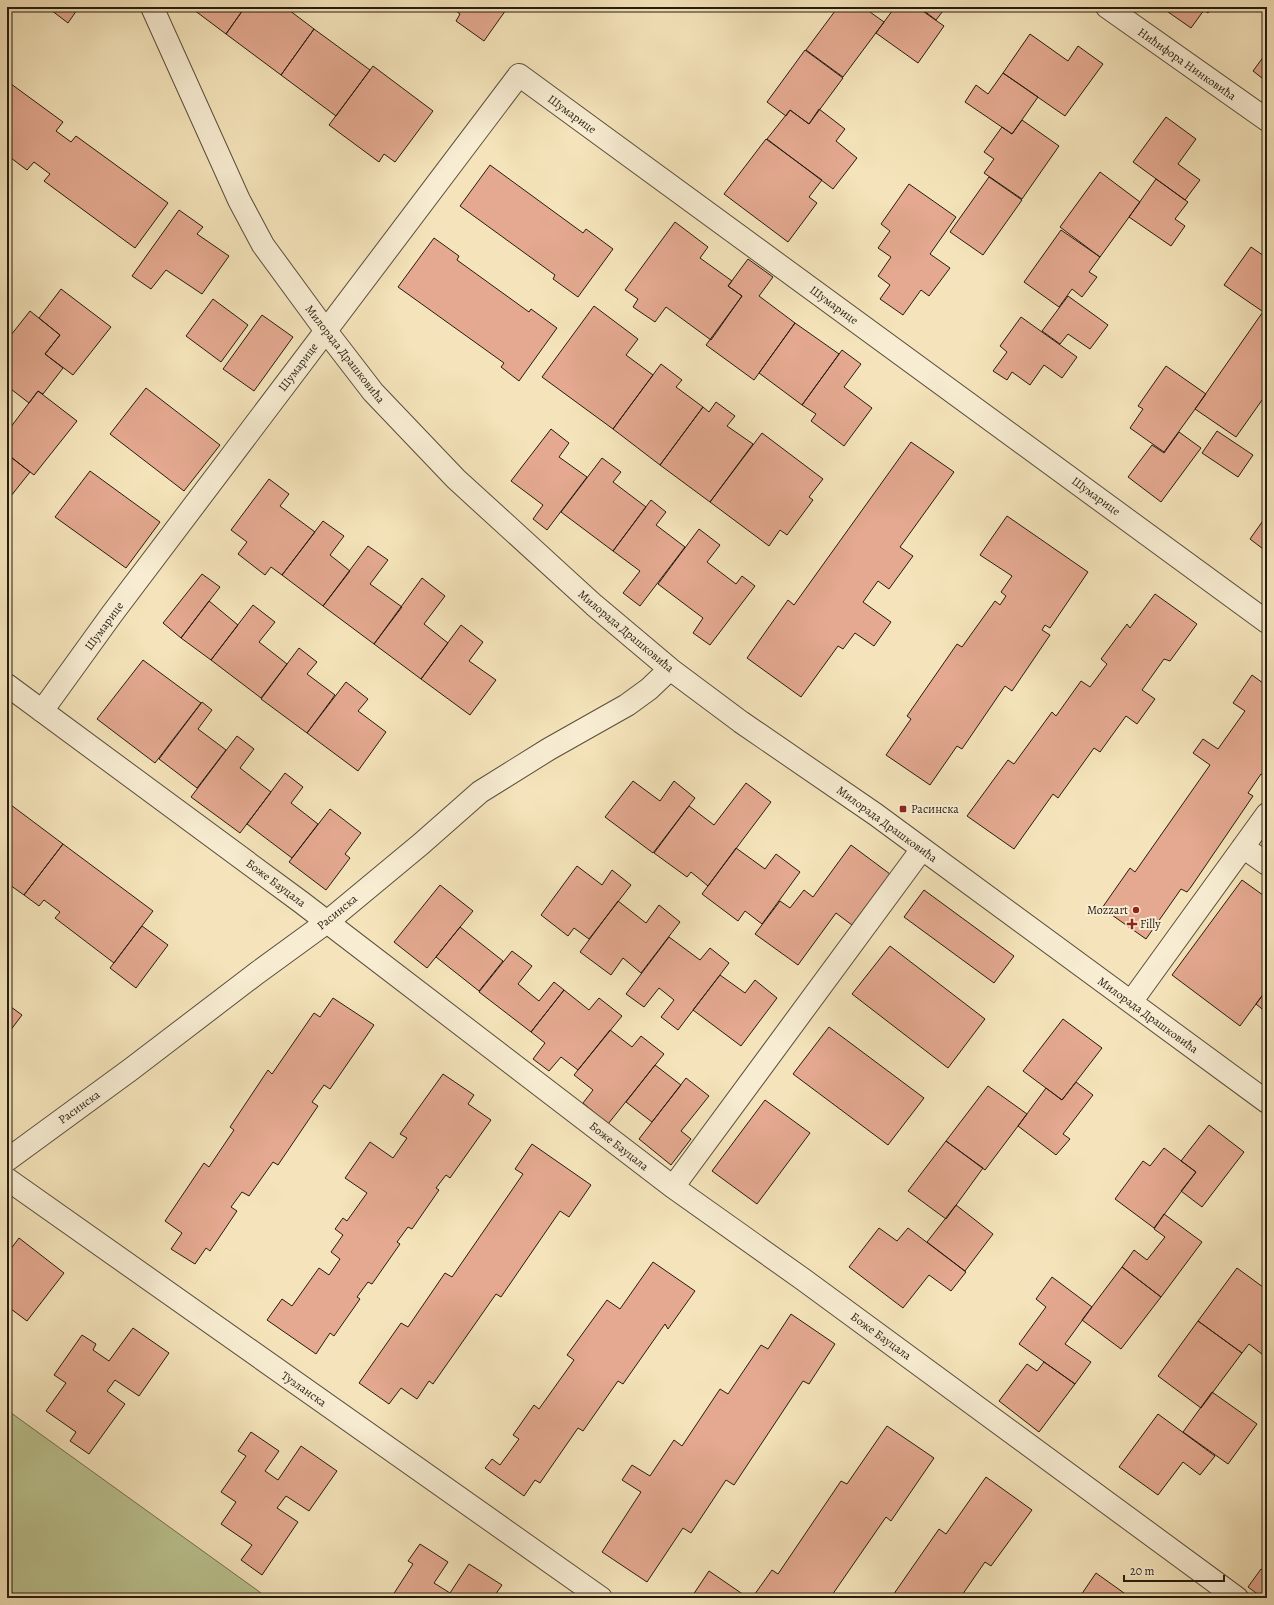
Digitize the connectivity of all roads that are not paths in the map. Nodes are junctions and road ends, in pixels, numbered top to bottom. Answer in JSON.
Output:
{"nodes":[{"id":1,"x":152,"y":7,"type":"edge"},
{"id":2,"x":1107,"y":7,"type":"edge"},
{"id":3,"x":1267,"y":120,"type":"edge"},
{"id":4,"x":326,"y":331,"type":"junction"},
{"id":5,"x":1267,"y":622,"type":"edge"},
{"id":6,"x":670,"y":669,"type":"junction"},
{"id":7,"x":7,"y":685,"type":"edge"},
{"id":8,"x":42,"y":711,"type":"junction"},
{"id":9,"x":1267,"y":814,"type":"edge"},
{"id":10,"x":1243,"y":847,"type":"junction"},
{"id":11,"x":922,"y":849,"type":"junction"},
{"id":12,"x":1267,"y":864,"type":"edge"},
{"id":13,"x":327,"y":922,"type":"junction"},
{"id":14,"x":1131,"y":1002,"type":"junction"},
{"id":15,"x":1267,"y":1102,"type":"edge"},
{"id":16,"x":7,"y":1160,"type":"edge"},
{"id":17,"x":7,"y":1179,"type":"edge"},
{"id":18,"x":673,"y":1187,"type":"junction"},
{"id":19,"x":601,"y":1598,"type":"edge"},
{"id":20,"x":1237,"y":1598,"type":"edge"}],
"edges":[{"from":1,"to":4,"type":"street","name":"Милорада Драшковића"},
{"from":2,"to":3,"type":"street","name":"Нићифора Нинковића"},
{"from":4,"to":5,"type":"street","name":"Шумарице"},
{"from":4,"to":6,"type":"street","name":"Милорада Драшковића"},
{"from":4,"to":8,"type":"street","name":"Шумарице"},
{"from":6,"to":11,"type":"street","name":"Милорада Драшковића"},
{"from":6,"to":13,"type":"street","name":"Расинска"},
{"from":7,"to":8,"type":"street","name":"Боже Бауцала"},
{"from":8,"to":13,"type":"street","name":"Боже Бауцала"},
{"from":9,"to":10,"type":"street"},
{"from":10,"to":12,"type":"street"},
{"from":10,"to":14,"type":"street"},
{"from":11,"to":14,"type":"street","name":"Милорада Драшковића"},
{"from":11,"to":18,"type":"street"},
{"from":13,"to":16,"type":"street","name":"Расинска"},
{"from":13,"to":18,"type":"street","name":"Боже Бауцала"},
{"from":14,"to":15,"type":"street","name":"Милорада Драшковића"},
{"from":17,"to":19,"type":"street","name":"Тузланска"},
{"from":18,"to":20,"type":"street","name":"Боже Бауцала"}]}
